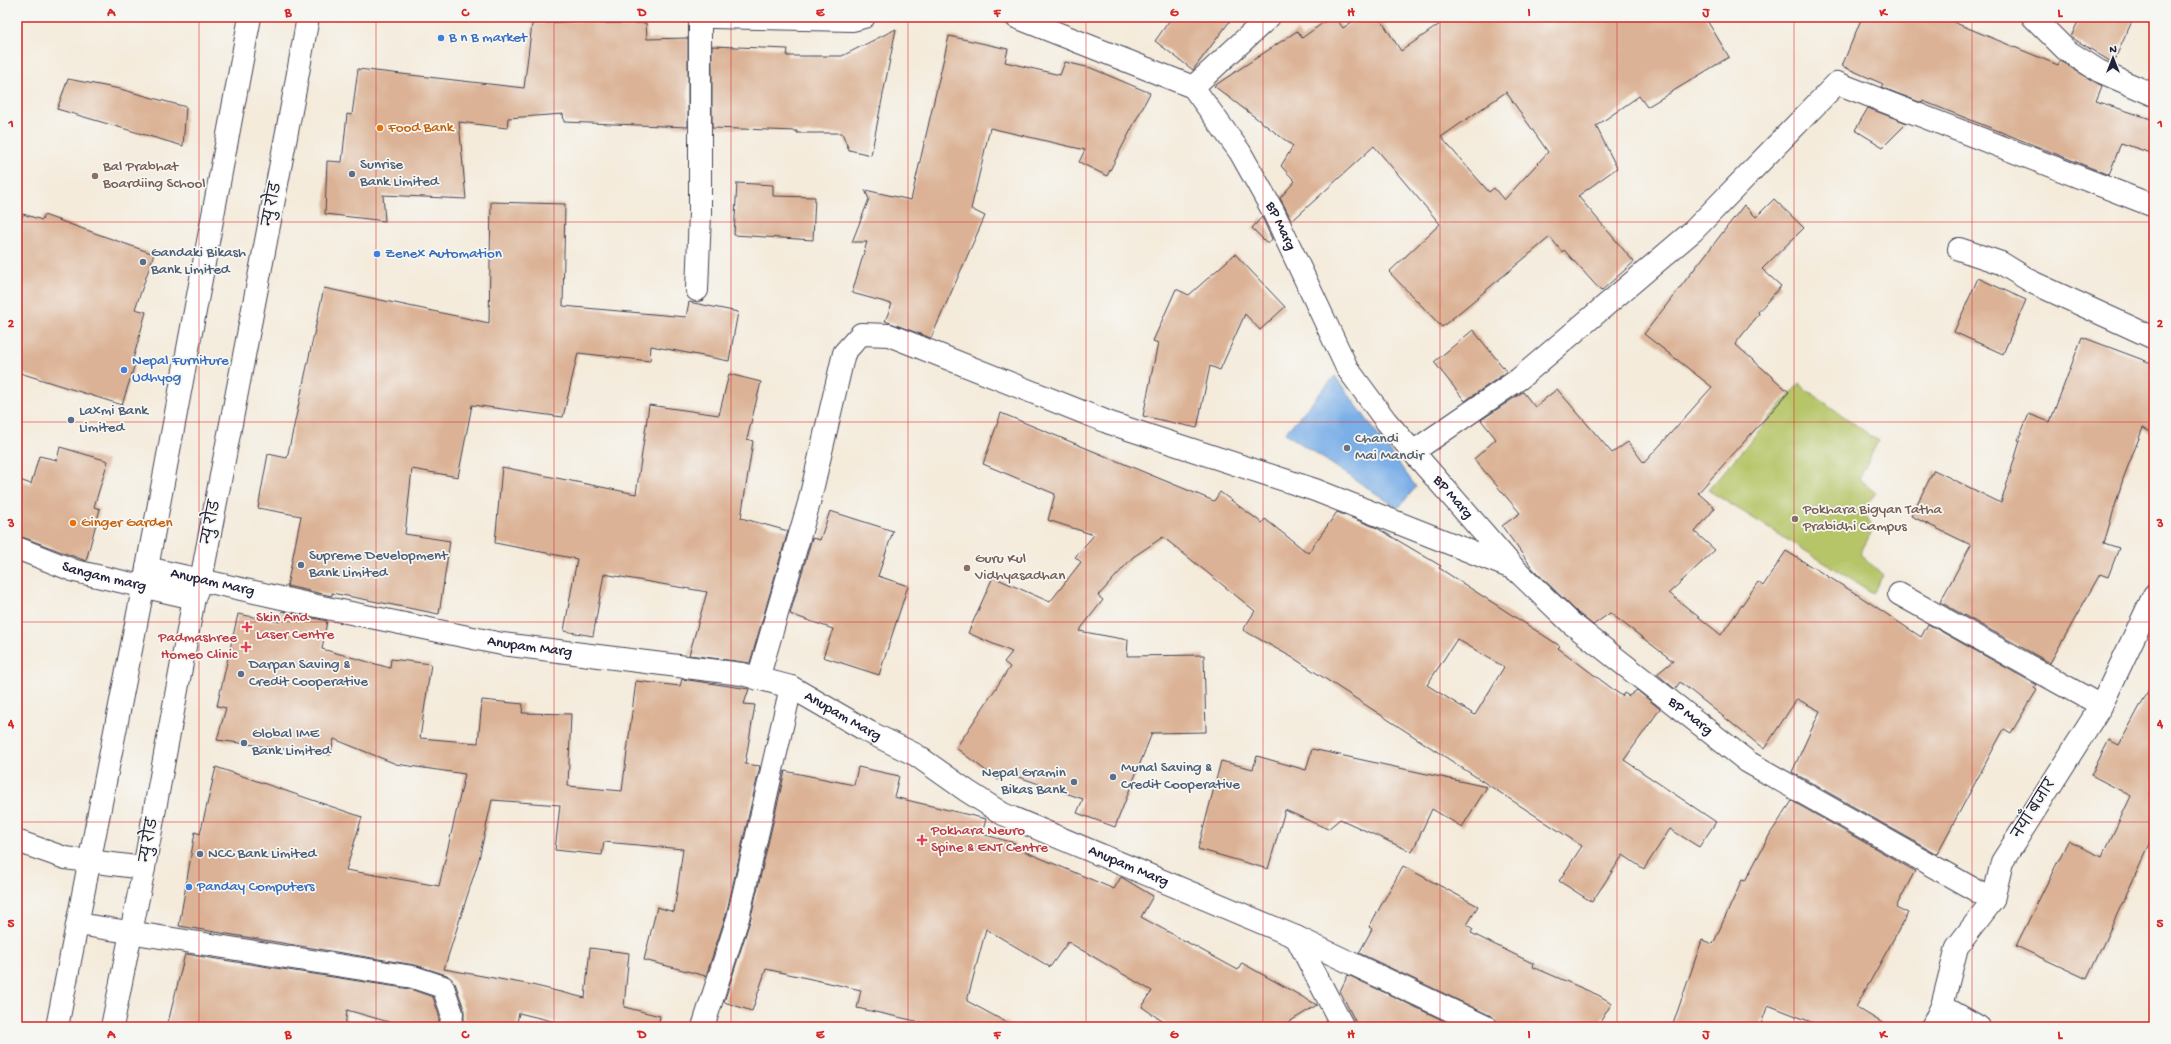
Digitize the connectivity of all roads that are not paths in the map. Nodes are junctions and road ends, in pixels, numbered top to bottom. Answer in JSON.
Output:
{"nodes":[{"id":1,"x":250,"y":17,"type":"edge"},
{"id":2,"x":308,"y":17,"type":"edge"},
{"id":3,"x":700,"y":17,"type":"edge"},
{"id":4,"x":713,"y":17,"type":"edge"},
{"id":5,"x":1016,"y":17,"type":"edge"},
{"id":6,"x":1269,"y":17,"type":"edge"},
{"id":7,"x":2033,"y":17,"type":"edge"},
{"id":8,"x":857,"y":18,"type":"edge"},
{"id":9,"x":1193,"y":87,"type":"junction"},
{"id":10,"x":2154,"y":95,"type":"edge"},
{"id":11,"x":2154,"y":206,"type":"edge"},
{"id":12,"x":1960,"y":250,"type":"dead end"},
{"id":13,"x":697,"y":290,"type":"dead end"},
{"id":14,"x":2154,"y":338,"type":"edge"},
{"id":15,"x":1414,"y":451,"type":"junction"},
{"id":16,"x":17,"y":548,"type":"edge"},
{"id":17,"x":1515,"y":569,"type":"junction"},
{"id":18,"x":144,"y":577,"type":"junction"},
{"id":19,"x":198,"y":589,"type":"junction"},
{"id":20,"x":1899,"y":594,"type":"dead end"},
{"id":21,"x":2154,"y":595,"type":"edge"},
{"id":22,"x":758,"y":679,"type":"junction"},
{"id":23,"x":791,"y":687,"type":"junction"},
{"id":24,"x":2101,"y":706,"type":"junction"},
{"id":25,"x":17,"y":841,"type":"edge"},
{"id":26,"x":89,"y":862,"type":"junction"},
{"id":27,"x":144,"y":868,"type":"junction"},
{"id":28,"x":1993,"y":900,"type":"junction"},
{"id":29,"x":78,"y":924,"type":"junction"},
{"id":30,"x":131,"y":933,"type":"junction"},
{"id":31,"x":1296,"y":937,"type":"junction"},
{"id":32,"x":1942,"y":1006,"type":"junction"},
{"id":33,"x":57,"y":1027,"type":"edge"},
{"id":34,"x":112,"y":1027,"type":"edge"},
{"id":35,"x":451,"y":1027,"type":"edge"},
{"id":36,"x":703,"y":1027,"type":"edge"},
{"id":37,"x":1343,"y":1027,"type":"edge"},
{"id":38,"x":1486,"y":1027,"type":"edge"},
{"id":39,"x":1932,"y":1027,"type":"edge"},
{"id":40,"x":1978,"y":1027,"type":"edge"}],
"edges":[{"from":1,"to":18,"type":"street"},
{"from":2,"to":19,"type":"street","name":"न्यु रोड"},
{"from":3,"to":13,"type":"street"},
{"from":4,"to":8,"type":"street"},
{"from":5,"to":9,"type":"street"},
{"from":6,"to":9,"type":"street"},
{"from":7,"to":10,"type":"street"},
{"from":9,"to":15,"type":"street","name":"BP Marg"},
{"from":11,"to":15,"type":"street"},
{"from":12,"to":14,"type":"street"},
{"from":15,"to":17,"type":"street","name":"BP Marg"},
{"from":16,"to":18,"type":"street","name":"Sangam marg"},
{"from":17,"to":22,"type":"street"},
{"from":17,"to":28,"type":"street","name":"BP Marg"},
{"from":18,"to":19,"type":"street","name":"Anupam Marg"},
{"from":18,"to":26,"type":"street"},
{"from":19,"to":22,"type":"street","name":"Anupam Marg"},
{"from":19,"to":27,"type":"street","name":"न्यु रोड"},
{"from":20,"to":24,"type":"street"},
{"from":21,"to":24,"type":"street","name":"नयाँ बजार"},
{"from":22,"to":23,"type":"street","name":"Anupam Marg"},
{"from":23,"to":31,"type":"street","name":"Anupam Marg"},
{"from":23,"to":36,"type":"street"},
{"from":24,"to":28,"type":"street","name":"नयाँ बजार"},
{"from":25,"to":26,"type":"street"},
{"from":26,"to":27,"type":"street"},
{"from":26,"to":29,"type":"street"},
{"from":27,"to":30,"type":"street","name":"न्यु रोड"},
{"from":28,"to":32,"type":"street","name":"नयाँ बजार"},
{"from":29,"to":30,"type":"street"},
{"from":29,"to":33,"type":"street"},
{"from":30,"to":34,"type":"street","name":"न्यु रोड"},
{"from":30,"to":35,"type":"street"},
{"from":31,"to":37,"type":"street"},
{"from":31,"to":38,"type":"street","name":"Anupam Marg"},
{"from":32,"to":39,"type":"street","name":"नयाँ बजार"},
{"from":32,"to":40,"type":"street"}]}
